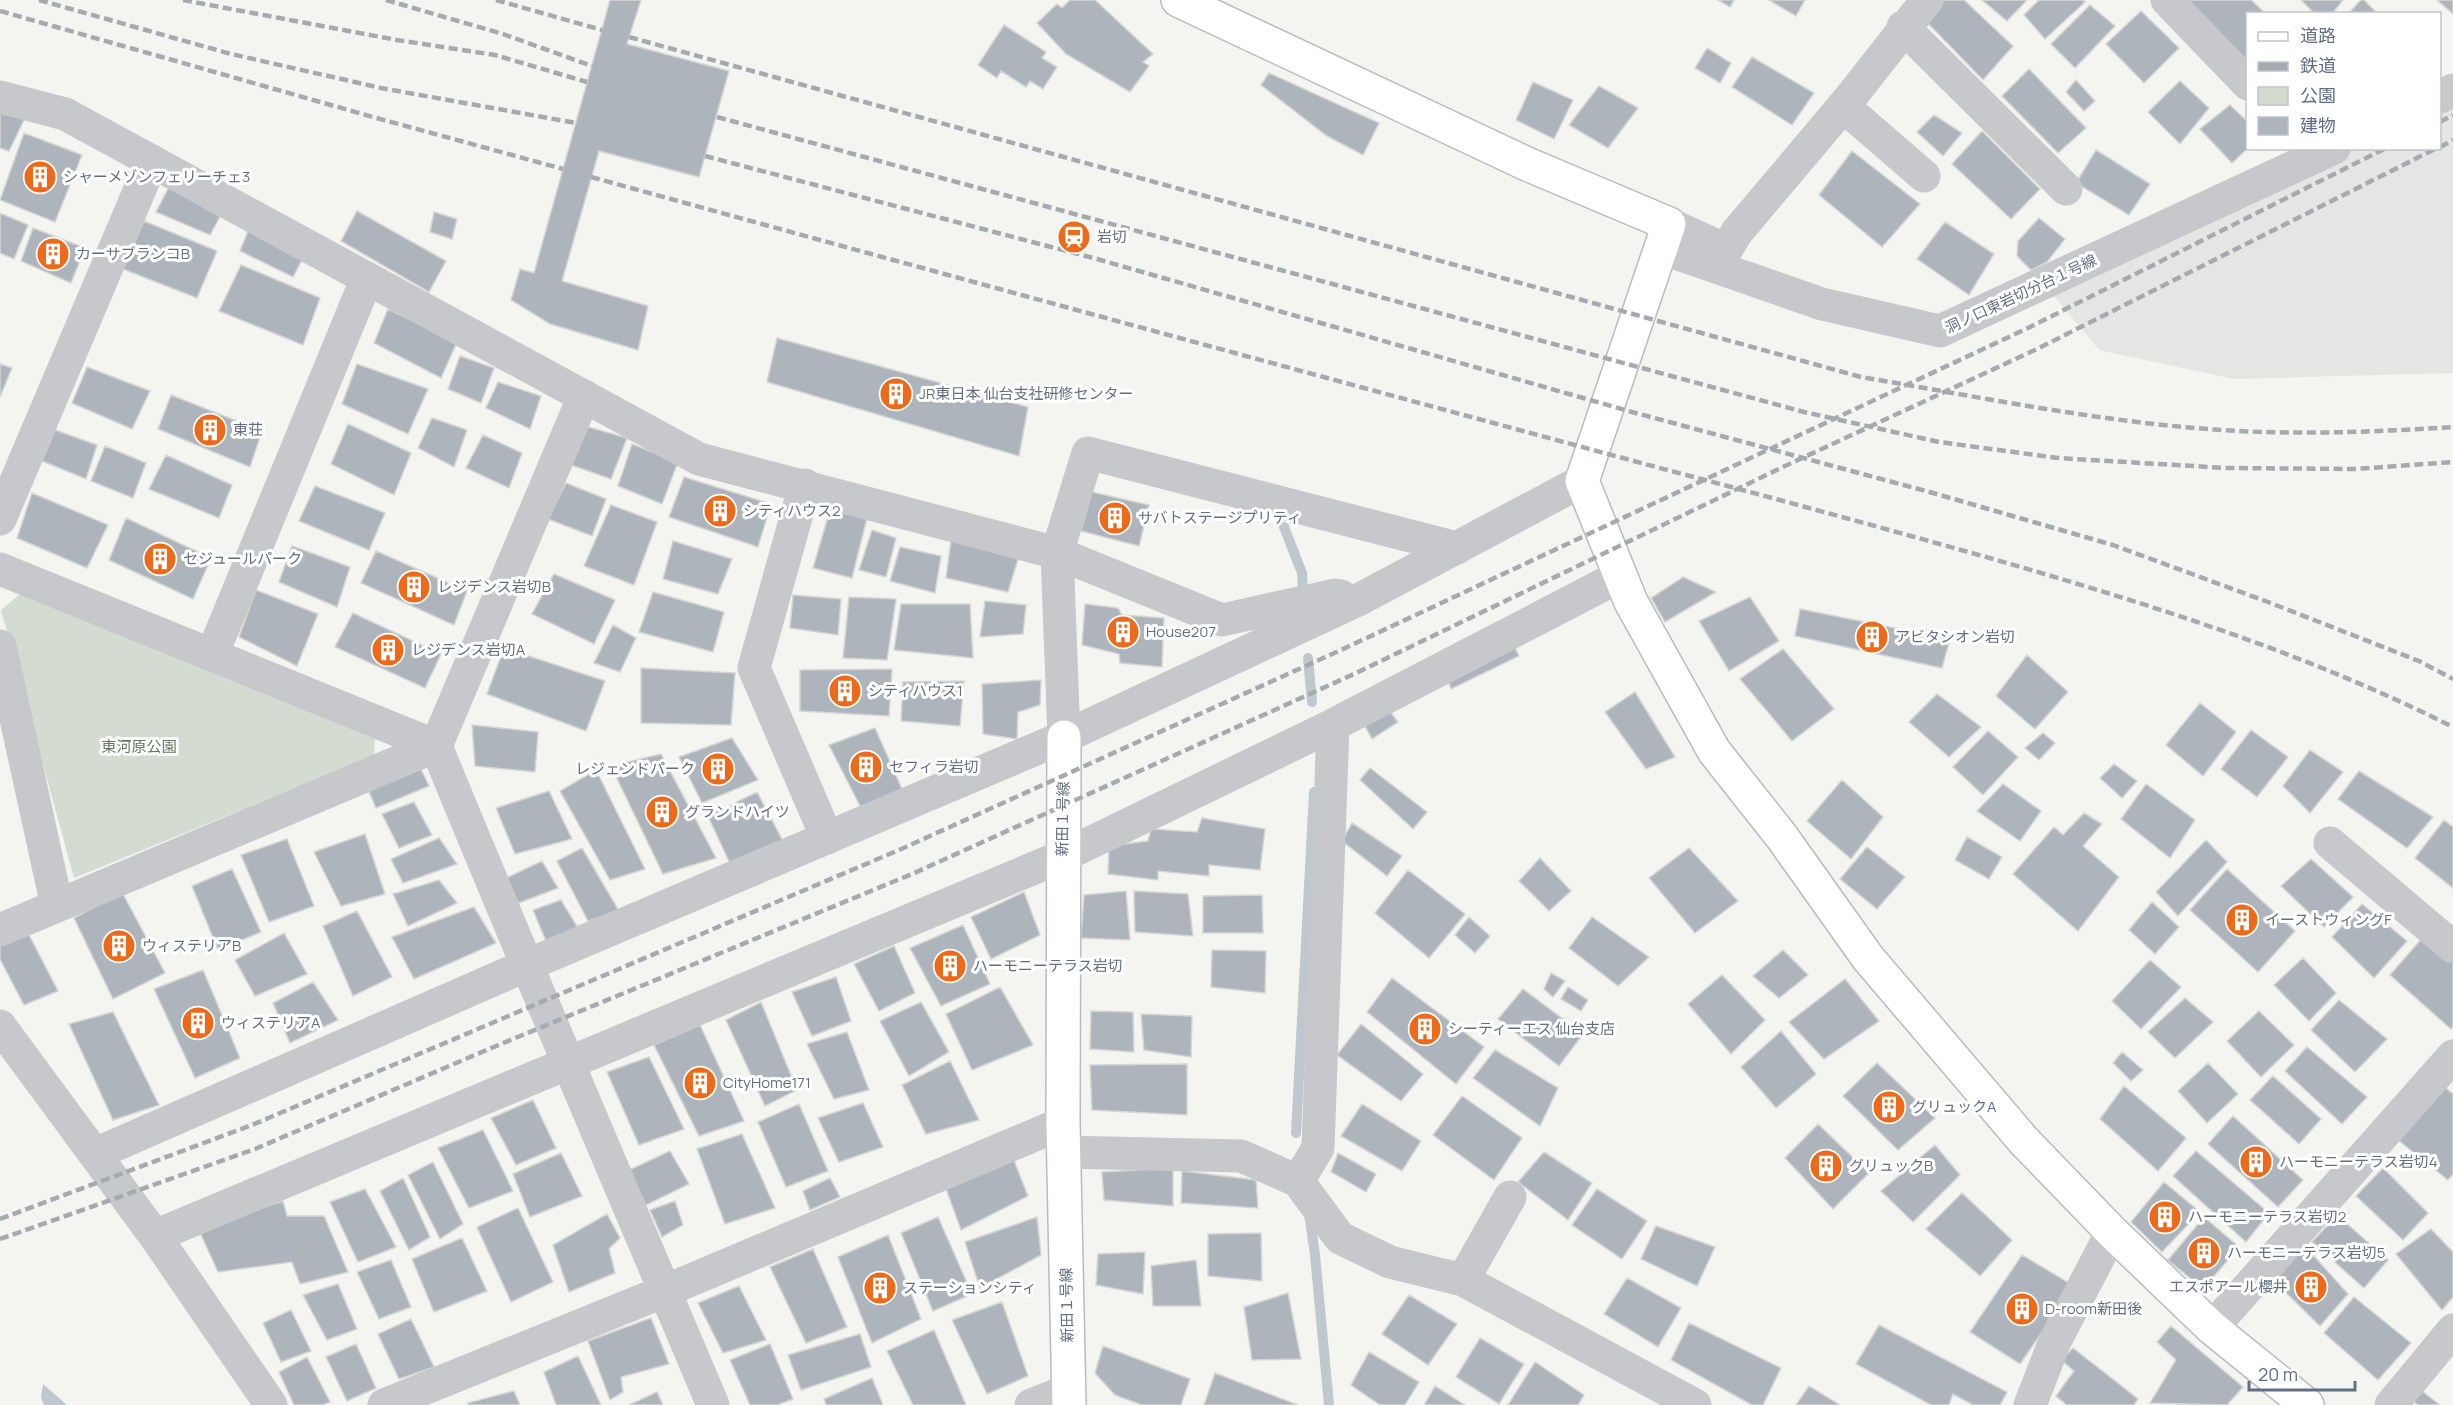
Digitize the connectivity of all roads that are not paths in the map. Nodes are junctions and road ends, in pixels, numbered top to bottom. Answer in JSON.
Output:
{"nodes":[{"id":1,"x":1178,"y":0,"type":"edge"},
{"id":2,"x":1927,"y":0,"type":"edge"},
{"id":3,"x":2167,"y":0,"type":"edge"},
{"id":4,"x":1903,"y":27,"type":"junction"},
{"id":5,"x":2246,"y":83,"type":"edge"},
{"id":6,"x":0,"y":97,"type":"edge"},
{"id":7,"x":1843,"y":106,"type":"junction"},
{"id":8,"x":2319,"y":151,"type":"edge"},
{"id":9,"x":152,"y":161,"type":"junction"},
{"id":10,"x":1924,"y":176,"type":"dead end"},
{"id":11,"x":2066,"y":189,"type":"dead end"},
{"id":12,"x":1665,"y":236,"type":"junction"},
{"id":13,"x":367,"y":278,"type":"junction"},
{"id":14,"x":584,"y":396,"type":"junction"},
{"id":15,"x":1582,"y":481,"type":"junction"},
{"id":16,"x":806,"y":485,"type":"junction"},
{"id":17,"x":0,"y":519,"type":"edge"},
{"id":18,"x":1457,"y":548,"type":"junction"},
{"id":19,"x":1057,"y":552,"type":"junction"},
{"id":20,"x":0,"y":569,"type":"edge"},
{"id":21,"x":1620,"y":576,"type":"junction"},
{"id":22,"x":1360,"y":599,"type":"junction"},
{"id":23,"x":0,"y":646,"type":"edge"},
{"id":24,"x":212,"y":656,"type":"junction"},
{"id":25,"x":1333,"y":725,"type":"junction"},
{"id":26,"x":1064,"y":737,"type":"junction"},
{"id":27,"x":436,"y":746,"type":"junction"},
{"id":28,"x":826,"y":838,"type":"junction"},
{"id":29,"x":2331,"y":843,"type":"dead end"},
{"id":30,"x":1063,"y":856,"type":"junction"},
{"id":31,"x":57,"y":906,"type":"junction"},
{"id":32,"x":0,"y":930,"type":"edge"},
{"id":33,"x":2453,"y":947,"type":"edge"},
{"id":34,"x":525,"y":966,"type":"junction"},
{"id":35,"x":0,"y":1026,"type":"edge"},
{"id":36,"x":2453,"y":1056,"type":"edge"},
{"id":37,"x":569,"y":1064,"type":"junction"},
{"id":38,"x":1063,"y":1138,"type":"junction"},
{"id":39,"x":95,"y":1154,"type":"junction"},
{"id":40,"x":1298,"y":1181,"type":"junction"},
{"id":41,"x":1510,"y":1197,"type":"dead end"},
{"id":42,"x":2112,"y":1232,"type":"junction"},
{"id":43,"x":155,"y":1236,"type":"junction"},
{"id":44,"x":1463,"y":1280,"type":"junction"},
{"id":45,"x":665,"y":1291,"type":"junction"},
{"id":46,"x":2212,"y":1328,"type":"junction"},
{"id":47,"x":2453,"y":1330,"type":"edge"},
{"id":48,"x":1069,"y":1397,"type":"edge"},
{"id":49,"x":2289,"y":1400,"type":"edge"},
{"id":50,"x":271,"y":1405,"type":"edge"},
{"id":51,"x":384,"y":1405,"type":"edge"},
{"id":52,"x":713,"y":1405,"type":"edge"},
{"id":53,"x":1032,"y":1405,"type":"edge"},
{"id":54,"x":1695,"y":1405,"type":"edge"},
{"id":55,"x":2030,"y":1405,"type":"edge"},
{"id":56,"x":2391,"y":1405,"type":"edge"}],
"edges":[{"from":1,"to":12,"type":"street"},
{"from":2,"to":4,"type":"street"},
{"from":3,"to":5,"type":"street"},
{"from":4,"to":7,"type":"street"},
{"from":4,"to":11,"type":"street"},
{"from":6,"to":9,"type":"street"},
{"from":7,"to":10,"type":"street"},
{"from":7,"to":12,"type":"street"},
{"from":8,"to":12,"type":"street","name":"洞ノ口東岩切分台１号線"},
{"from":9,"to":13,"type":"street"},
{"from":9,"to":17,"type":"street"},
{"from":12,"to":15,"type":"street"},
{"from":13,"to":14,"type":"street"},
{"from":13,"to":24,"type":"street"},
{"from":14,"to":16,"type":"street"},
{"from":14,"to":27,"type":"street"},
{"from":15,"to":18,"type":"street"},
{"from":15,"to":21,"type":"street"},
{"from":16,"to":19,"type":"street"},
{"from":16,"to":28,"type":"street"},
{"from":18,"to":19,"type":"street","name":"新田１号線"},
{"from":18,"to":22,"type":"street"},
{"from":19,"to":22,"type":"street"},
{"from":19,"to":26,"type":"street","name":"新田１号線"},
{"from":20,"to":24,"type":"street"},
{"from":21,"to":25,"type":"street"},
{"from":21,"to":42,"type":"street"},
{"from":22,"to":26,"type":"street"},
{"from":23,"to":31,"type":"street"},
{"from":24,"to":27,"type":"street"},
{"from":25,"to":30,"type":"street"},
{"from":25,"to":40,"type":"street"},
{"from":26,"to":28,"type":"street"},
{"from":26,"to":30,"type":"street","name":"新田１号線"},
{"from":27,"to":31,"type":"street"},
{"from":27,"to":34,"type":"street"},
{"from":28,"to":34,"type":"street"},
{"from":29,"to":33,"type":"street"},
{"from":30,"to":37,"type":"street"},
{"from":30,"to":38,"type":"street","name":"新田１号線"},
{"from":31,"to":32,"type":"street"},
{"from":34,"to":37,"type":"street"},
{"from":34,"to":39,"type":"street"},
{"from":35,"to":39,"type":"street"},
{"from":36,"to":46,"type":"street"},
{"from":37,"to":43,"type":"street"},
{"from":37,"to":45,"type":"street"},
{"from":38,"to":40,"type":"street"},
{"from":38,"to":45,"type":"street"},
{"from":38,"to":48,"type":"street","name":"新田１号線"},
{"from":39,"to":43,"type":"street"},
{"from":40,"to":44,"type":"street"},
{"from":41,"to":44,"type":"street"},
{"from":42,"to":46,"type":"street"},
{"from":42,"to":55,"type":"street"},
{"from":43,"to":50,"type":"street"},
{"from":44,"to":54,"type":"street"},
{"from":45,"to":51,"type":"street"},
{"from":45,"to":52,"type":"street"},
{"from":46,"to":49,"type":"street"},
{"from":47,"to":56,"type":"street"},
{"from":48,"to":53,"type":"street"}]}
